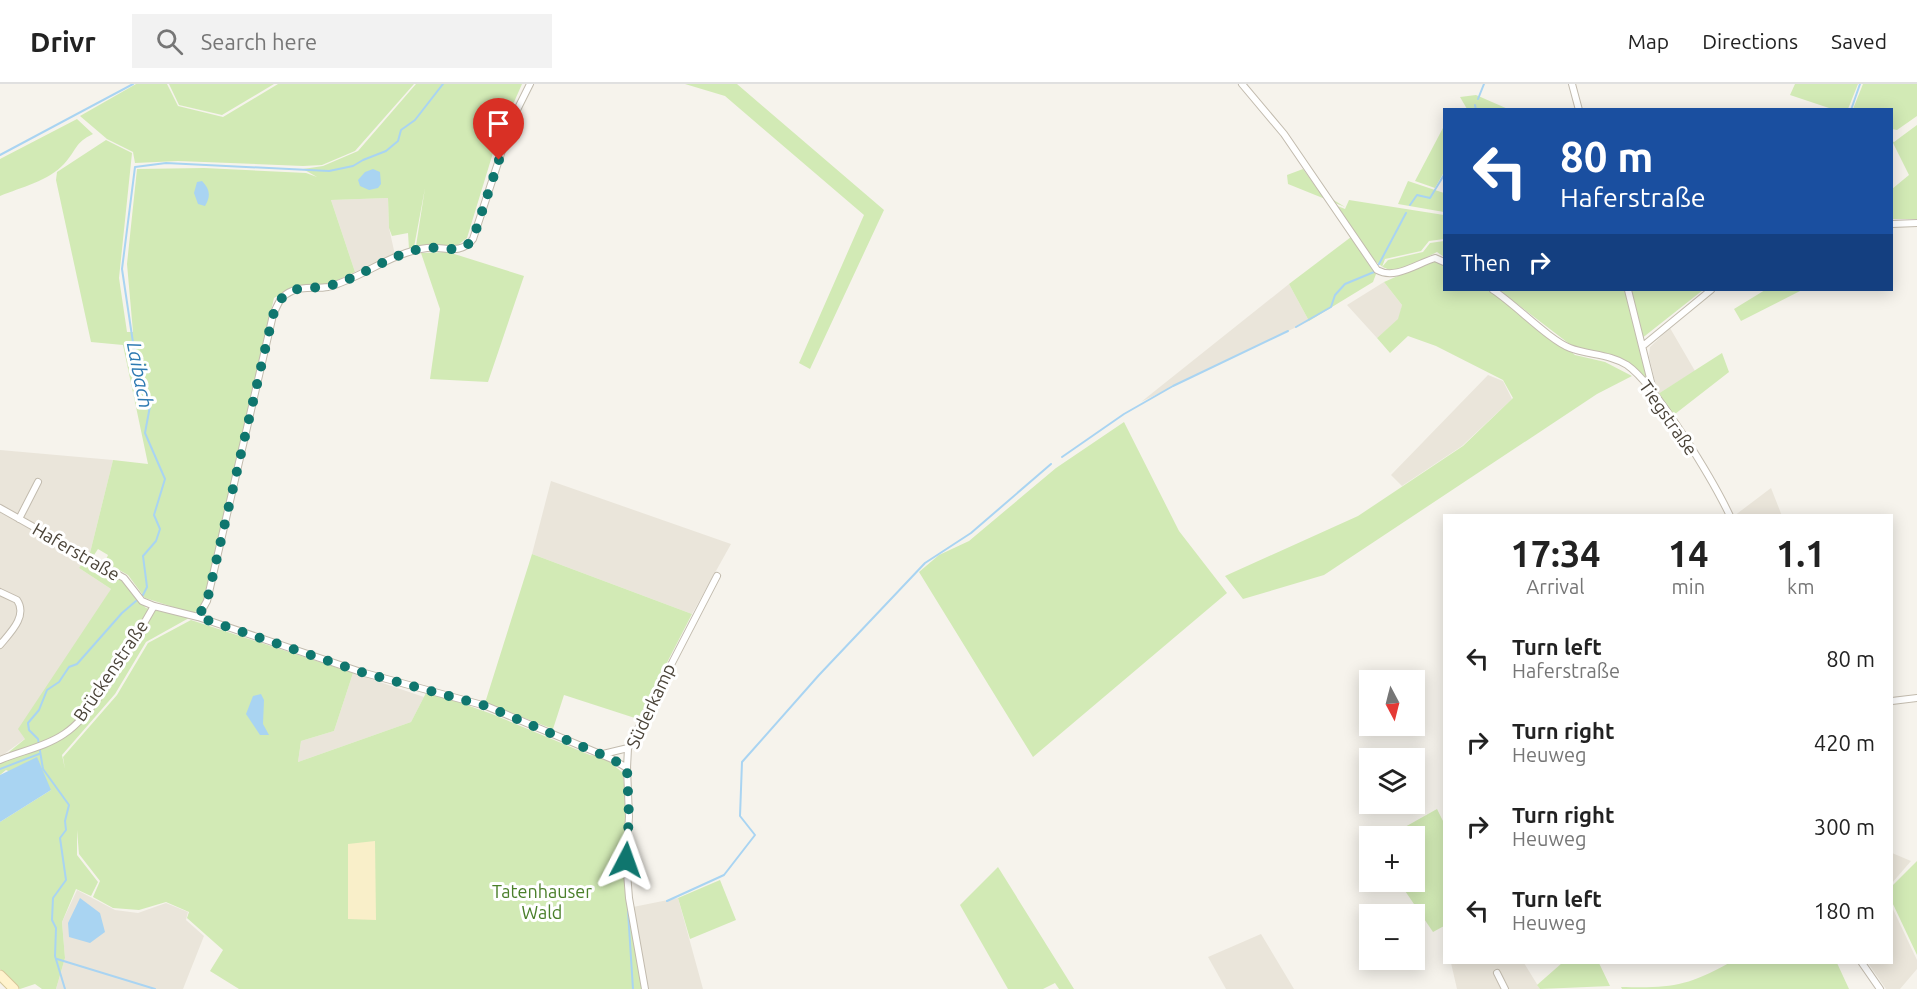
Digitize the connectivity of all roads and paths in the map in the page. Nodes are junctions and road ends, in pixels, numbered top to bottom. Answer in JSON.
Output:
{"nodes":[{"id":1,"x":530,"y":84,"type":"edge"},
{"id":2,"x":1242,"y":84,"type":"edge"},
{"id":3,"x":1572,"y":84,"type":"edge"},
{"id":4,"x":1578,"y":108,"type":"edge"},
{"id":5,"x":1917,"y":223,"type":"edge"},
{"id":6,"x":1893,"y":224,"type":"edge"},
{"id":7,"x":1443,"y":262,"type":"edge"},
{"id":8,"x":1494,"y":291,"type":"edge"},
{"id":9,"x":1628,"y":291,"type":"edge"},
{"id":10,"x":1710,"y":291,"type":"edge"},
{"id":11,"x":1644,"y":345,"type":"junction"},
{"id":12,"x":1654,"y":395,"type":"junction"},
{"id":13,"x":38,"y":482,"type":"dead end"},
{"id":14,"x":0,"y":508,"type":"edge"},
{"id":15,"x":1729,"y":514,"type":"edge"},
{"id":16,"x":20,"y":519,"type":"junction"},
{"id":17,"x":717,"y":576,"type":"dead end"},
{"id":18,"x":0,"y":592,"type":"edge"},
{"id":19,"x":154,"y":606,"type":"junction"},
{"id":20,"x":198,"y":617,"type":"junction"},
{"id":21,"x":0,"y":645,"type":"edge"},
{"id":22,"x":1917,"y":698,"type":"edge"},
{"id":23,"x":1893,"y":701,"type":"edge"},
{"id":24,"x":628,"y":748,"type":"junction"},
{"id":25,"x":602,"y":754,"type":"junction"},
{"id":26,"x":0,"y":760,"type":"edge"},
{"id":27,"x":627,"y":768,"type":"junction"},
{"id":28,"x":1864,"y":964,"type":"edge"},
{"id":29,"x":1497,"y":973,"type":"dead end"},
{"id":30,"x":0,"y":975,"type":"edge"},
{"id":31,"x":14,"y":989,"type":"edge"},
{"id":32,"x":645,"y":989,"type":"edge"},
{"id":33,"x":1506,"y":989,"type":"edge"},
{"id":34,"x":1881,"y":989,"type":"edge"}],
"edges":[{"from":1,"to":20,"type":"street"},
{"from":2,"to":7,"type":"street"},
{"from":3,"to":4,"type":"street"},
{"from":5,"to":6,"type":"street"},
{"from":8,"to":12,"type":"street","name":"Tiegstraße"},
{"from":9,"to":11,"type":"street"},
{"from":10,"to":11,"type":"street"},
{"from":11,"to":12,"type":"street"},
{"from":12,"to":15,"type":"street","name":"Tiegstraße"},
{"from":13,"to":16,"type":"street","name":"Haferstraße"},
{"from":14,"to":16,"type":"street","name":"Haferstraße"},
{"from":16,"to":19,"type":"street","name":"Haferstraße"},
{"from":17,"to":24,"type":"street","name":"Süderkamp"},
{"from":18,"to":21,"type":"street"},
{"from":19,"to":20,"type":"street","name":"Haferstraße"},
{"from":19,"to":26,"type":"street","name":"Brückenstraße"},
{"from":20,"to":25,"type":"street","name":"Haferstraße"},
{"from":22,"to":23,"type":"street"},
{"from":24,"to":25,"type":"street"},
{"from":24,"to":27,"type":"street","name":"Süderkamp"},
{"from":25,"to":27,"type":"street","name":"Haferstraße"},
{"from":27,"to":32,"type":"street","name":"Süderkamp"},
{"from":28,"to":34,"type":"street"},
{"from":29,"to":33,"type":"street"},
{"from":30,"to":31,"type":"main road"}]}
